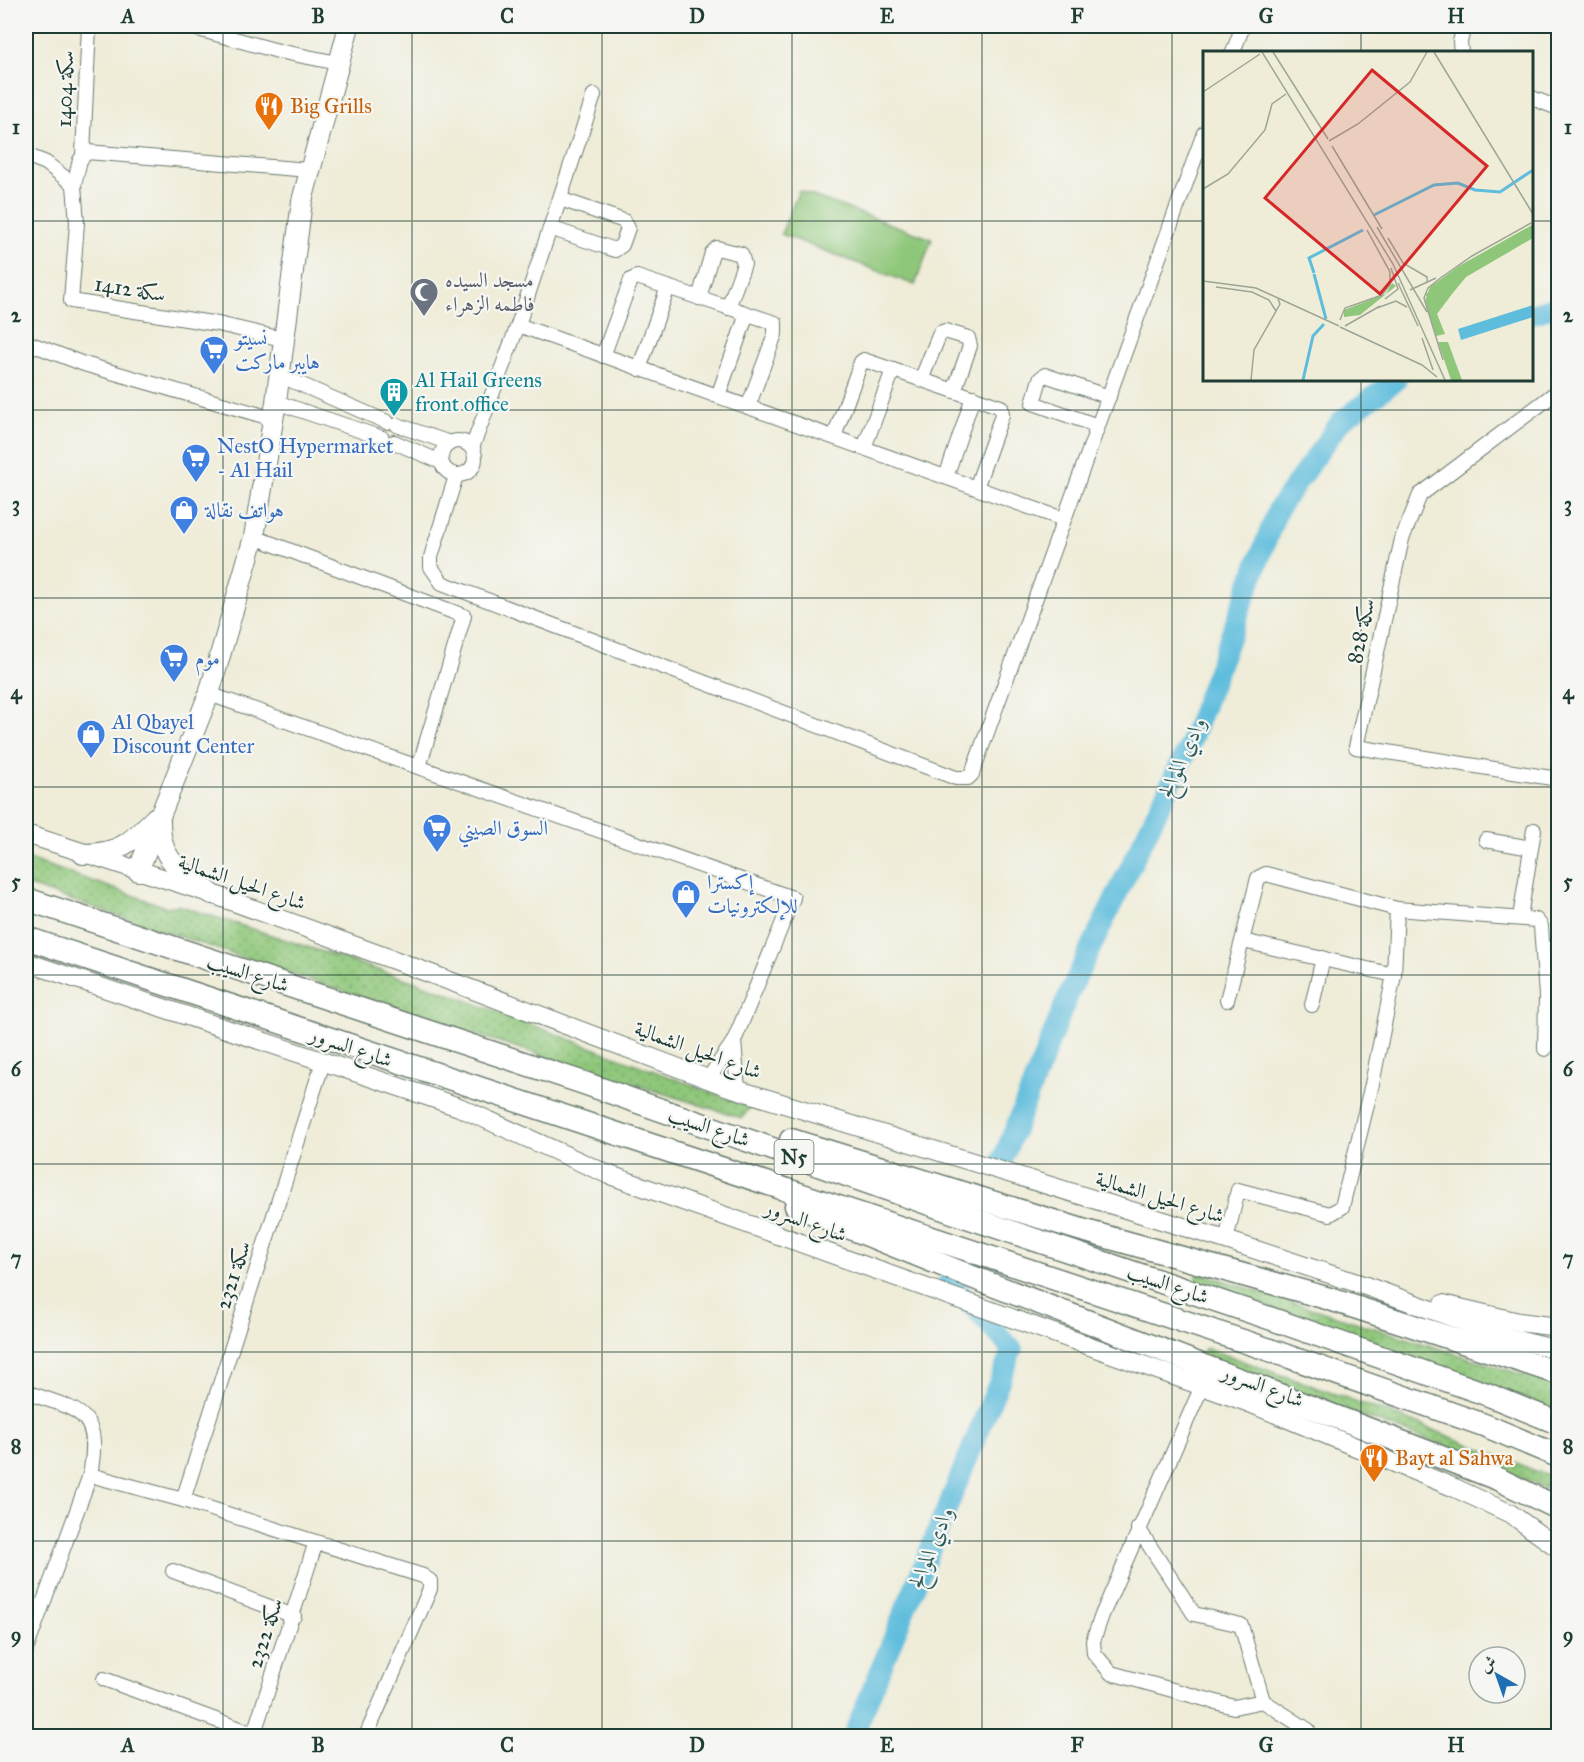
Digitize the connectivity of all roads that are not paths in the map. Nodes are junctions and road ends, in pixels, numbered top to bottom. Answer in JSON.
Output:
{"nodes":[{"id":1,"x":89,"y":26,"type":"edge"},
{"id":2,"x":187,"y":26,"type":"edge"},
{"id":3,"x":349,"y":26,"type":"edge"},
{"id":4,"x":1243,"y":26,"type":"edge"},
{"id":5,"x":1464,"y":26,"type":"edge"},
{"id":6,"x":1233,"y":51,"type":"edge"},
{"id":7,"x":1461,"y":51,"type":"edge"},
{"id":8,"x":338,"y":63,"type":"junction"},
{"id":9,"x":594,"y":95,"type":"dead end"},
{"id":10,"x":1533,"y":98,"type":"edge"},
{"id":11,"x":1558,"y":108,"type":"edge"},
{"id":12,"x":1203,"y":136,"type":"edge"},
{"id":13,"x":83,"y":154,"type":"junction"},
{"id":14,"x":26,"y":155,"type":"edge"},
{"id":15,"x":309,"y":170,"type":"junction"},
{"id":16,"x":74,"y":185,"type":"junction"},
{"id":17,"x":560,"y":199,"type":"junction"},
{"id":18,"x":550,"y":228,"type":"junction"},
{"id":19,"x":668,"y":287,"type":"junction"},
{"id":20,"x":699,"y":298,"type":"junction"},
{"id":21,"x":728,"y":308,"type":"junction"},
{"id":22,"x":747,"y":314,"type":"junction"},
{"id":23,"x":518,"y":325,"type":"junction"},
{"id":24,"x":282,"y":339,"type":"junction"},
{"id":25,"x":26,"y":345,"type":"edge"},
{"id":26,"x":603,"y":356,"type":"junction"},
{"id":27,"x":639,"y":369,"type":"junction"},
{"id":28,"x":893,"y":370,"type":"junction"},
{"id":29,"x":279,"y":375,"type":"junction"},
{"id":30,"x":921,"y":380,"type":"junction"},
{"id":31,"x":954,"y":391,"type":"junction"},
{"id":32,"x":1558,"y":391,"type":"edge"},
{"id":33,"x":718,"y":396,"type":"junction"},
{"id":34,"x":973,"y":397,"type":"junction"},
{"id":35,"x":1109,"y":397,"type":"junction"},
{"id":36,"x":748,"y":407,"type":"junction"},
{"id":37,"x":275,"y":410,"type":"junction"},
{"id":38,"x":1098,"y":426,"type":"junction"},
{"id":39,"x":834,"y":437,"type":"junction"},
{"id":40,"x":450,"y":443,"type":"junction"},
{"id":41,"x":472,"y":448,"type":"junction"},
{"id":42,"x":864,"y":448,"type":"junction"},
{"id":43,"x":441,"y":462,"type":"junction"},
{"id":44,"x":456,"y":476,"type":"junction"},
{"id":45,"x":946,"y":477,"type":"junction"},
{"id":46,"x":976,"y":488,"type":"junction"},
{"id":47,"x":1063,"y":519,"type":"junction"},
{"id":48,"x":254,"y":537,"type":"junction"},
{"id":49,"x":209,"y":694,"type":"junction"},
{"id":50,"x":419,"y":767,"type":"junction"},
{"id":51,"x":1558,"y":779,"type":"edge"},
{"id":52,"x":160,"y":814,"type":"junction"},
{"id":53,"x":1534,"y":830,"type":"dead end"},
{"id":54,"x":26,"y":834,"type":"edge"},
{"id":55,"x":1486,"y":840,"type":"dead end"},
{"id":56,"x":1531,"y":848,"type":"junction"},
{"id":57,"x":83,"y":854,"type":"junction"},
{"id":58,"x":138,"y":871,"type":"junction"},
{"id":59,"x":212,"y":894,"type":"junction"},
{"id":60,"x":26,"y":899,"type":"edge"},
{"id":61,"x":1397,"y":909,"type":"junction"},
{"id":62,"x":1520,"y":917,"type":"junction"},
{"id":63,"x":26,"y":938,"type":"edge"},
{"id":64,"x":1243,"y":941,"type":"junction"},
{"id":65,"x":1323,"y":958,"type":"junction"},
{"id":66,"x":26,"y":962,"type":"edge"},
{"id":67,"x":1394,"y":975,"type":"junction"},
{"id":68,"x":1227,"y":1000,"type":"dead end"},
{"id":69,"x":1312,"y":1005,"type":"dead end"},
{"id":70,"x":734,"y":1041,"type":"junction"},
{"id":71,"x":1545,"y":1049,"type":"dead end"},
{"id":72,"x":323,"y":1062,"type":"junction"},
{"id":73,"x":708,"y":1079,"type":"junction"},
{"id":74,"x":581,"y":1082,"type":"junction"},
{"id":75,"x":738,"y":1090,"type":"junction"},
{"id":76,"x":680,"y":1154,"type":"junction"},
{"id":77,"x":1226,"y":1240,"type":"junction"},
{"id":78,"x":1363,"y":1285,"type":"junction"},
{"id":79,"x":1558,"y":1328,"type":"edge"},
{"id":80,"x":1558,"y":1350,"type":"edge"},
{"id":81,"x":1558,"y":1373,"type":"edge"},
{"id":82,"x":1202,"y":1386,"type":"junction"},
{"id":83,"x":26,"y":1392,"type":"edge"},
{"id":84,"x":1558,"y":1423,"type":"edge"},
{"id":85,"x":1558,"y":1456,"type":"edge"},
{"id":86,"x":90,"y":1475,"type":"junction"},
{"id":87,"x":1498,"y":1479,"type":"junction"},
{"id":88,"x":183,"y":1500,"type":"junction"},
{"id":89,"x":1558,"y":1508,"type":"edge"},
{"id":90,"x":1558,"y":1520,"type":"edge"},
{"id":91,"x":1138,"y":1528,"type":"junction"},
{"id":92,"x":316,"y":1542,"type":"junction"},
{"id":93,"x":1558,"y":1548,"type":"edge"},
{"id":94,"x":173,"y":1570,"type":"dead end"},
{"id":95,"x":294,"y":1616,"type":"junction"},
{"id":96,"x":26,"y":1650,"type":"edge"},
{"id":97,"x":104,"y":1679,"type":"dead end"},
{"id":98,"x":1263,"y":1701,"type":"junction"},
{"id":99,"x":253,"y":1735,"type":"edge"},
{"id":100,"x":366,"y":1737,"type":"edge"},
{"id":101,"x":1308,"y":1737,"type":"edge"}],
"edges":[{"from":1,"to":13,"type":"street","name":"سكة 1404"},
{"from":2,"to":8,"type":"street"},
{"from":3,"to":8,"type":"main road"},
{"from":4,"to":6,"type":"street"},
{"from":5,"to":7,"type":"street"},
{"from":8,"to":15,"type":"main road"},
{"from":9,"to":17,"type":"street"},
{"from":10,"to":11,"type":"street"},
{"from":12,"to":35,"type":"street"},
{"from":13,"to":15,"type":"street"},
{"from":13,"to":16,"type":"street","name":"سكة 1404"},
{"from":14,"to":16,"type":"street"},
{"from":15,"to":24,"type":"main road"},
{"from":16,"to":24,"type":"street","name":"سكة 1412"},
{"from":17,"to":18,"type":"street"},
{"from":17,"to":18,"type":"street"},
{"from":18,"to":23,"type":"street"},
{"from":19,"to":20,"type":"street"},
{"from":19,"to":26,"type":"street"},
{"from":19,"to":27,"type":"street"},
{"from":20,"to":21,"type":"street"},
{"from":20,"to":21,"type":"street"},
{"from":21,"to":22,"type":"street"},
{"from":22,"to":33,"type":"street"},
{"from":22,"to":36,"type":"street"},
{"from":23,"to":26,"type":"street"},
{"from":23,"to":41,"type":"street"},
{"from":24,"to":29,"type":"main road"},
{"from":25,"to":37,"type":"street"},
{"from":26,"to":27,"type":"street"},
{"from":27,"to":33,"type":"street"},
{"from":28,"to":30,"type":"street"},
{"from":28,"to":39,"type":"street"},
{"from":28,"to":42,"type":"street"},
{"from":29,"to":37,"type":"main road"},
{"from":29,"to":40,"type":"street"},
{"from":30,"to":31,"type":"street"},
{"from":30,"to":31,"type":"street"},
{"from":31,"to":34,"type":"street"},
{"from":32,"to":51,"type":"street","name":"سكة 828"},
{"from":33,"to":36,"type":"street"},
{"from":34,"to":45,"type":"street"},
{"from":34,"to":46,"type":"street"},
{"from":35,"to":38,"type":"street"},
{"from":35,"to":38,"type":"street"},
{"from":36,"to":39,"type":"street"},
{"from":37,"to":43,"type":"street"},
{"from":37,"to":48,"type":"main road"},
{"from":38,"to":47,"type":"street"},
{"from":39,"to":42,"type":"street"},
{"from":40,"to":41,"type":"street"},
{"from":40,"to":43,"type":"street"},
{"from":41,"to":44,"type":"street"},
{"from":42,"to":45,"type":"street"},
{"from":43,"to":44,"type":"street"},
{"from":44,"to":47,"type":"street"},
{"from":45,"to":46,"type":"street"},
{"from":46,"to":47,"type":"street"},
{"from":48,"to":49,"type":"main road"},
{"from":48,"to":50,"type":"street"},
{"from":49,"to":50,"type":"street"},
{"from":49,"to":52,"type":"main road"},
{"from":50,"to":70,"type":"street"},
{"from":52,"to":57,"type":"main road"},
{"from":52,"to":58,"type":"main road"},
{"from":52,"to":59,"type":"main road"},
{"from":53,"to":56,"type":"street"},
{"from":54,"to":57,"type":"street","name":"شارع الحيل الشمالية"},
{"from":55,"to":56,"type":"street"},
{"from":56,"to":62,"type":"street"},
{"from":57,"to":58,"type":"street","name":"شارع الحيل الشمالية"},
{"from":58,"to":59,"type":"street","name":"شارع الحيل الشمالية"},
{"from":59,"to":73,"type":"street","name":"شارع الحيل الشمالية"},
{"from":60,"to":74,"type":"highway","name":"شارع السيب","number":"N5"},
{"from":61,"to":62,"type":"street"},
{"from":61,"to":64,"type":"street"},
{"from":61,"to":67,"type":"street"},
{"from":62,"to":71,"type":"street"},
{"from":63,"to":76,"type":"highway","name":"شارع السيب","number":"N5"},
{"from":64,"to":65,"type":"street"},
{"from":64,"to":68,"type":"street"},
{"from":65,"to":67,"type":"street"},
{"from":65,"to":69,"type":"street"},
{"from":66,"to":72,"type":"street","name":"شارع السرور"},
{"from":67,"to":77,"type":"street"},
{"from":70,"to":73,"type":"street"},
{"from":70,"to":75,"type":"street"},
{"from":72,"to":82,"type":"street","name":"شارع السرور"},
{"from":72,"to":88,"type":"street","name":"سكة 2321"},
{"from":73,"to":75,"type":"street","name":"شارع الحيل الشمالية"},
{"from":74,"to":81,"type":"highway"},
{"from":74,"to":84,"type":"highway","name":"شارع السيب","number":"N5"},
{"from":75,"to":77,"type":"street","name":"شارع الحيل الشمالية"},
{"from":76,"to":85,"type":"highway","name":"شارع السيب","number":"N5"},
{"from":76,"to":87,"type":"highway"},
{"from":77,"to":78,"type":"street","name":"شارع الحيل الشمالية"},
{"from":78,"to":79,"type":"street","name":"شارع الحيل الشمالية"},
{"from":78,"to":80,"type":"street","name":"شارع الحيل الشمالية"},
{"from":82,"to":91,"type":"street"},
{"from":82,"to":93,"type":"street","name":"شارع السرور"},
{"from":83,"to":86,"type":"street"},
{"from":86,"to":88,"type":"street"},
{"from":86,"to":96,"type":"street"},
{"from":87,"to":89,"type":"highway"},
{"from":87,"to":90,"type":"highway"},
{"from":88,"to":92,"type":"street"},
{"from":91,"to":98,"type":"street"},
{"from":91,"to":98,"type":"street"},
{"from":92,"to":95,"type":"street","name":"سكة 2322"},
{"from":92,"to":100,"type":"street"},
{"from":94,"to":95,"type":"street"},
{"from":95,"to":99,"type":"street","name":"سكة 2322"},
{"from":97,"to":99,"type":"street"},
{"from":98,"to":101,"type":"street"}]}
